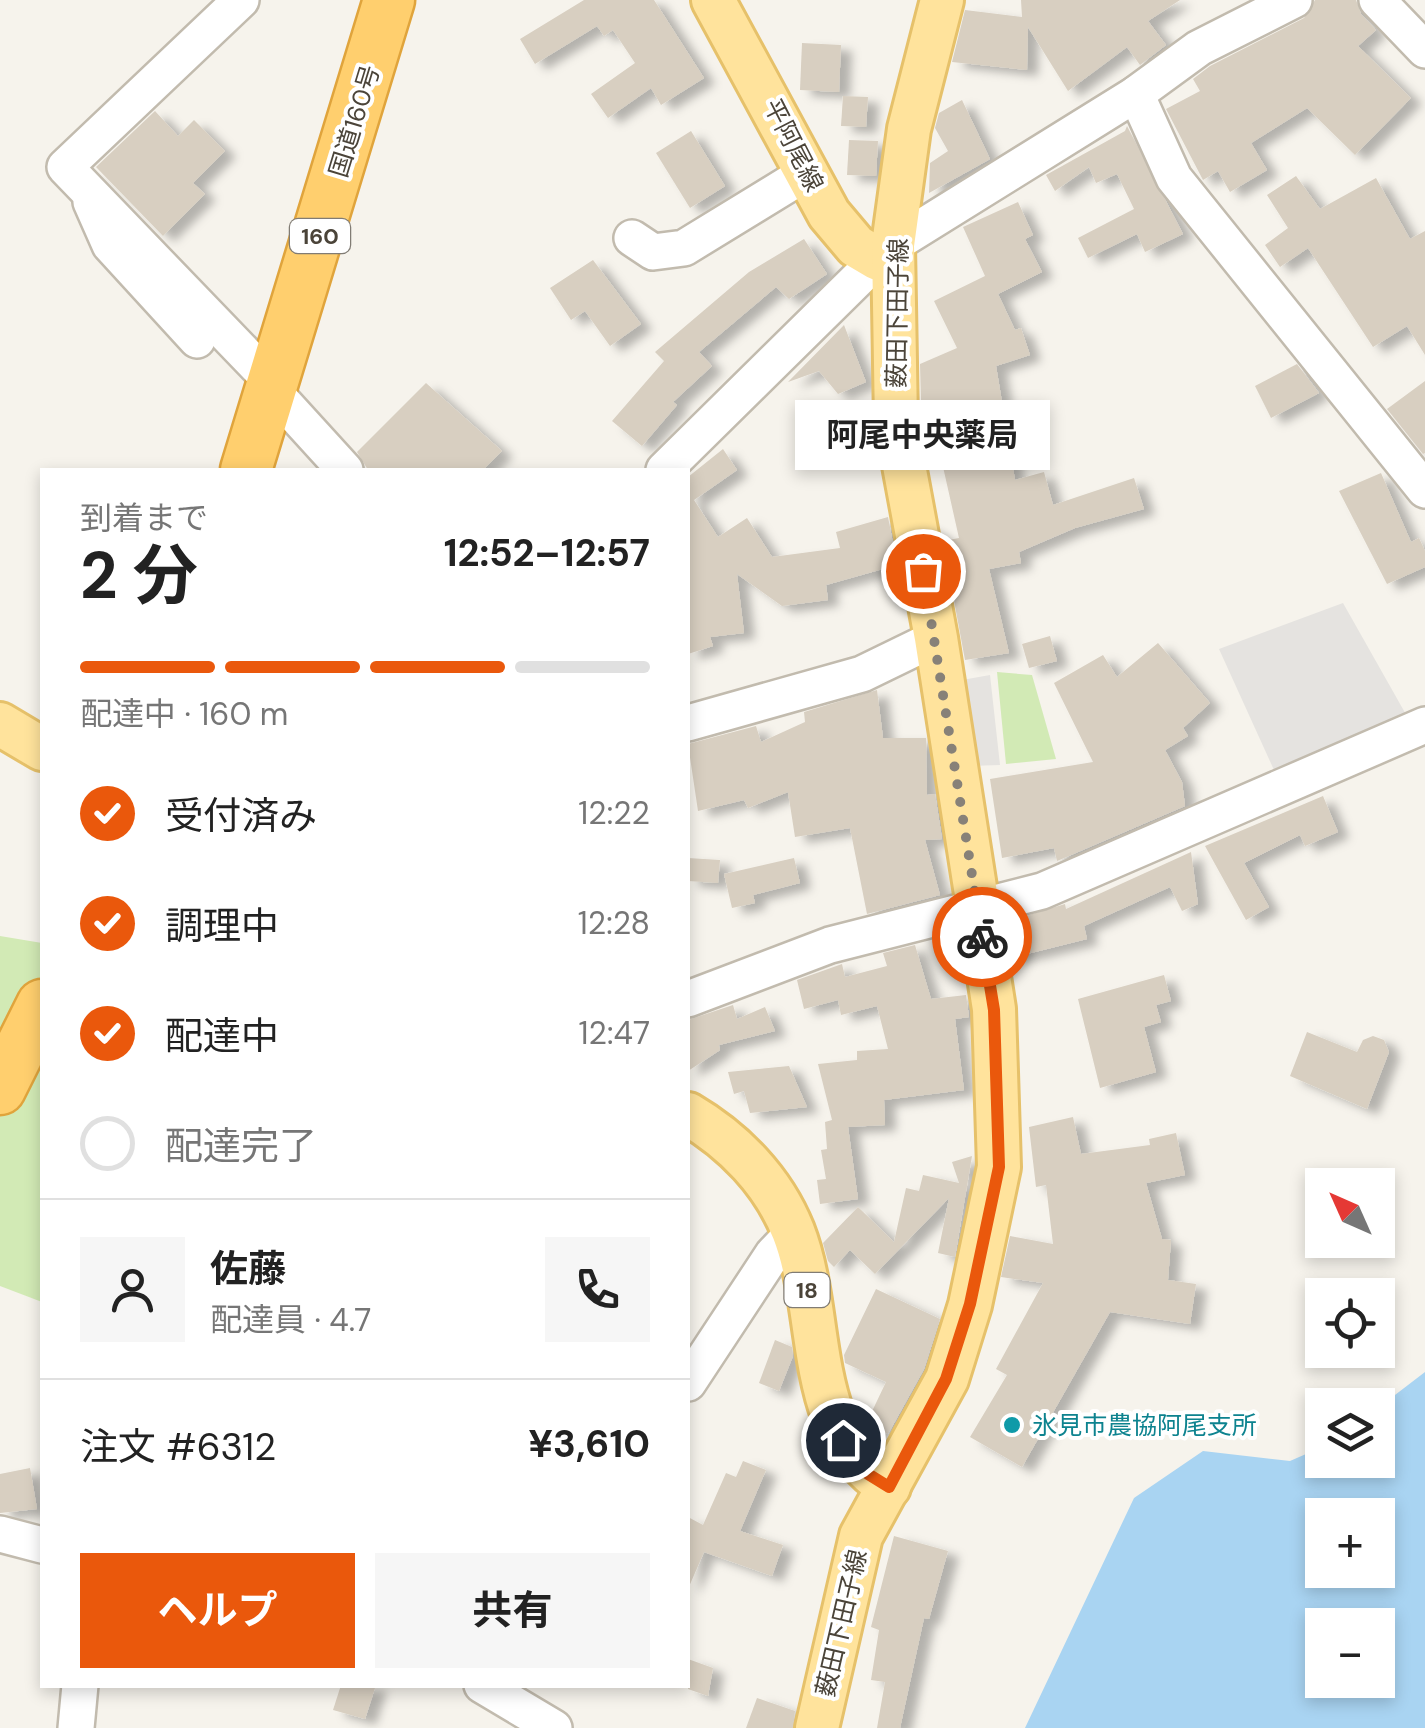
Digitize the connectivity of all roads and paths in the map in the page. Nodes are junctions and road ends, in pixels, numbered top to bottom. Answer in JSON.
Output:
{"nodes":[{"id":1,"x":242,"y":0,"type":"edge"},
{"id":2,"x":390,"y":0,"type":"edge"},
{"id":3,"x":713,"y":0,"type":"edge"},
{"id":4,"x":942,"y":0,"type":"edge"},
{"id":5,"x":1294,"y":0,"type":"edge"},
{"id":6,"x":1376,"y":0,"type":"edge"},
{"id":7,"x":1425,"y":50,"type":"edge"},
{"id":8,"x":1136,"y":94,"type":"junction"},
{"id":9,"x":808,"y":172,"type":"junction"},
{"id":10,"x":85,"y":187,"type":"junction"},
{"id":11,"x":632,"y":238,"type":"dead end"},
{"id":12,"x":886,"y":252,"type":"junction"},
{"id":13,"x":197,"y":340,"type":"dead end"},
{"id":14,"x":274,"y":388,"type":"junction"},
{"id":15,"x":247,"y":468,"type":"edge"},
{"id":16,"x":343,"y":468,"type":"edge"},
{"id":17,"x":666,"y":468,"type":"edge"},
{"id":18,"x":1425,"y":490,"type":"edge"},
{"id":19,"x":936,"y":638,"type":"junction"},
{"id":20,"x":690,"y":722,"type":"edge"},
{"id":21,"x":0,"y":724,"type":"edge"},
{"id":22,"x":1425,"y":725,"type":"edge"},
{"id":23,"x":40,"y":749,"type":"edge"},
{"id":24,"x":977,"y":912,"type":"junction"},
{"id":25,"x":690,"y":998,"type":"edge"},
{"id":26,"x":40,"y":1009,"type":"edge"},
{"id":27,"x":0,"y":1089,"type":"edge"},
{"id":28,"x":690,"y":1115,"type":"edge"},
{"id":29,"x":794,"y":1232,"type":"junction"},
{"id":30,"x":690,"y":1380,"type":"edge"},
{"id":31,"x":889,"y":1487,"type":"junction"},
{"id":32,"x":0,"y":1534,"type":"edge"},
{"id":33,"x":40,"y":1544,"type":"edge"},
{"id":34,"x":80,"y":1688,"type":"edge"},
{"id":35,"x":487,"y":1688,"type":"edge"},
{"id":36,"x":76,"y":1728,"type":"edge"},
{"id":37,"x":554,"y":1728,"type":"edge"},
{"id":38,"x":817,"y":1728,"type":"edge"}],
"edges":[{"from":1,"to":10,"type":"street"},
{"from":2,"to":14,"type":"highway","name":"国道160号","number":"160"},
{"from":3,"to":9,"type":"main road","name":"平阿尾線"},
{"from":4,"to":12,"type":"main road","name":"薮田下田子線"},
{"from":5,"to":8,"type":"street"},
{"from":6,"to":7,"type":"street"},
{"from":8,"to":12,"type":"street"},
{"from":8,"to":18,"type":"street"},
{"from":9,"to":11,"type":"street"},
{"from":9,"to":12,"type":"main road","name":"平阿尾線"},
{"from":10,"to":13,"type":"street"},
{"from":10,"to":14,"type":"street"},
{"from":12,"to":17,"type":"street"},
{"from":12,"to":19,"type":"main road","name":"薮田下田子線"},
{"from":14,"to":15,"type":"highway","name":"国道160号","number":"160"},
{"from":14,"to":16,"type":"street"},
{"from":19,"to":20,"type":"street"},
{"from":19,"to":24,"type":"main road","name":"薮田下田子線"},
{"from":21,"to":23,"type":"main road"},
{"from":22,"to":24,"type":"street"},
{"from":24,"to":25,"type":"street"},
{"from":24,"to":31,"type":"main road","name":"薮田下田子線"},
{"from":26,"to":27,"type":"highway"},
{"from":28,"to":29,"type":"main road","number":"18"},
{"from":29,"to":30,"type":"street"},
{"from":29,"to":31,"type":"main road","number":"18"},
{"from":31,"to":38,"type":"main road","name":"薮田下田子線"},
{"from":32,"to":33,"type":"street"},
{"from":34,"to":36,"type":"street"},
{"from":35,"to":37,"type":"street"}]}
